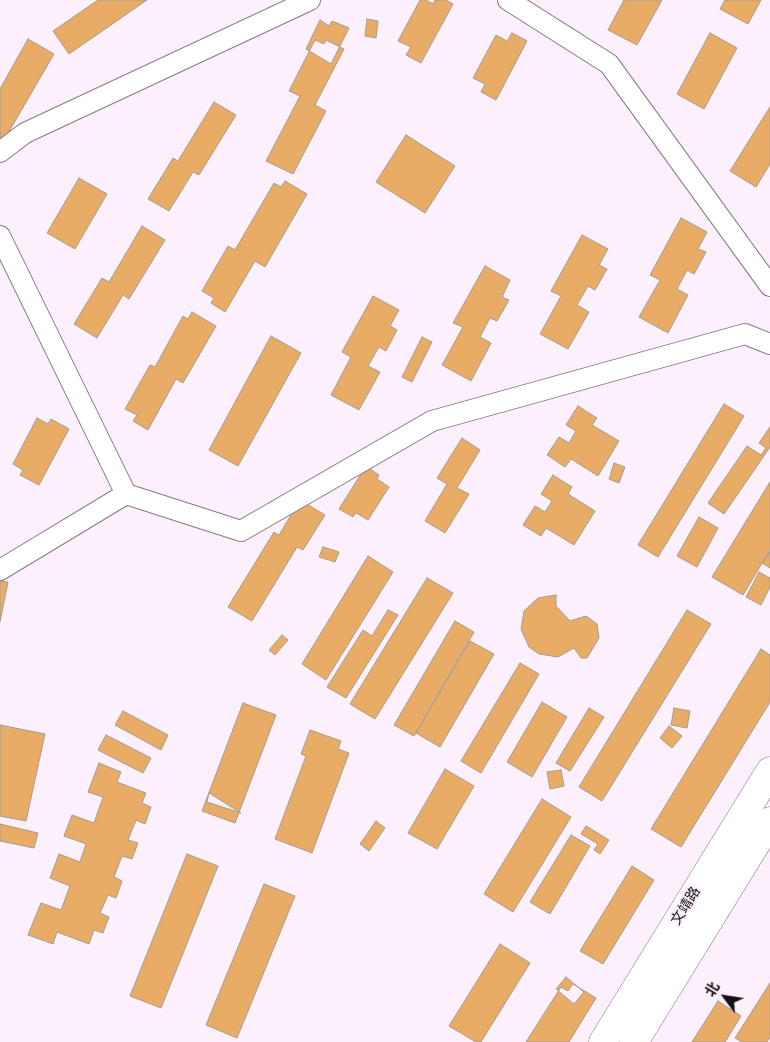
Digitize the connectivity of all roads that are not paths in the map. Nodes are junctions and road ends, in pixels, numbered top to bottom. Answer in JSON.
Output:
{"nodes":[{"id":1,"x":310,"y":0,"type":"edge"},
{"id":2,"x":508,"y":0,"type":"edge"},
{"id":3,"x":0,"y":152,"type":"edge"},
{"id":4,"x":0,"y":236,"type":"edge"},
{"id":5,"x":770,"y":286,"type":"edge"},
{"id":6,"x":770,"y":344,"type":"edge"},
{"id":7,"x":126,"y":494,"type":"junction"},
{"id":8,"x":0,"y":570,"type":"edge"},
{"id":9,"x":770,"y":771,"type":"edge"},
{"id":10,"x":770,"y":821,"type":"edge"},
{"id":11,"x":603,"y":1042,"type":"edge"},
{"id":12,"x":634,"y":1042,"type":"edge"}],
"edges":[{"from":1,"to":3,"type":"street"},
{"from":2,"to":5,"type":"street"},
{"from":4,"to":7,"type":"street"},
{"from":6,"to":7,"type":"street"},
{"from":7,"to":8,"type":"street"},
{"from":9,"to":11,"type":"main road","name":"文靖路"},
{"from":10,"to":12,"type":"main road","name":"文靖路"}]}
